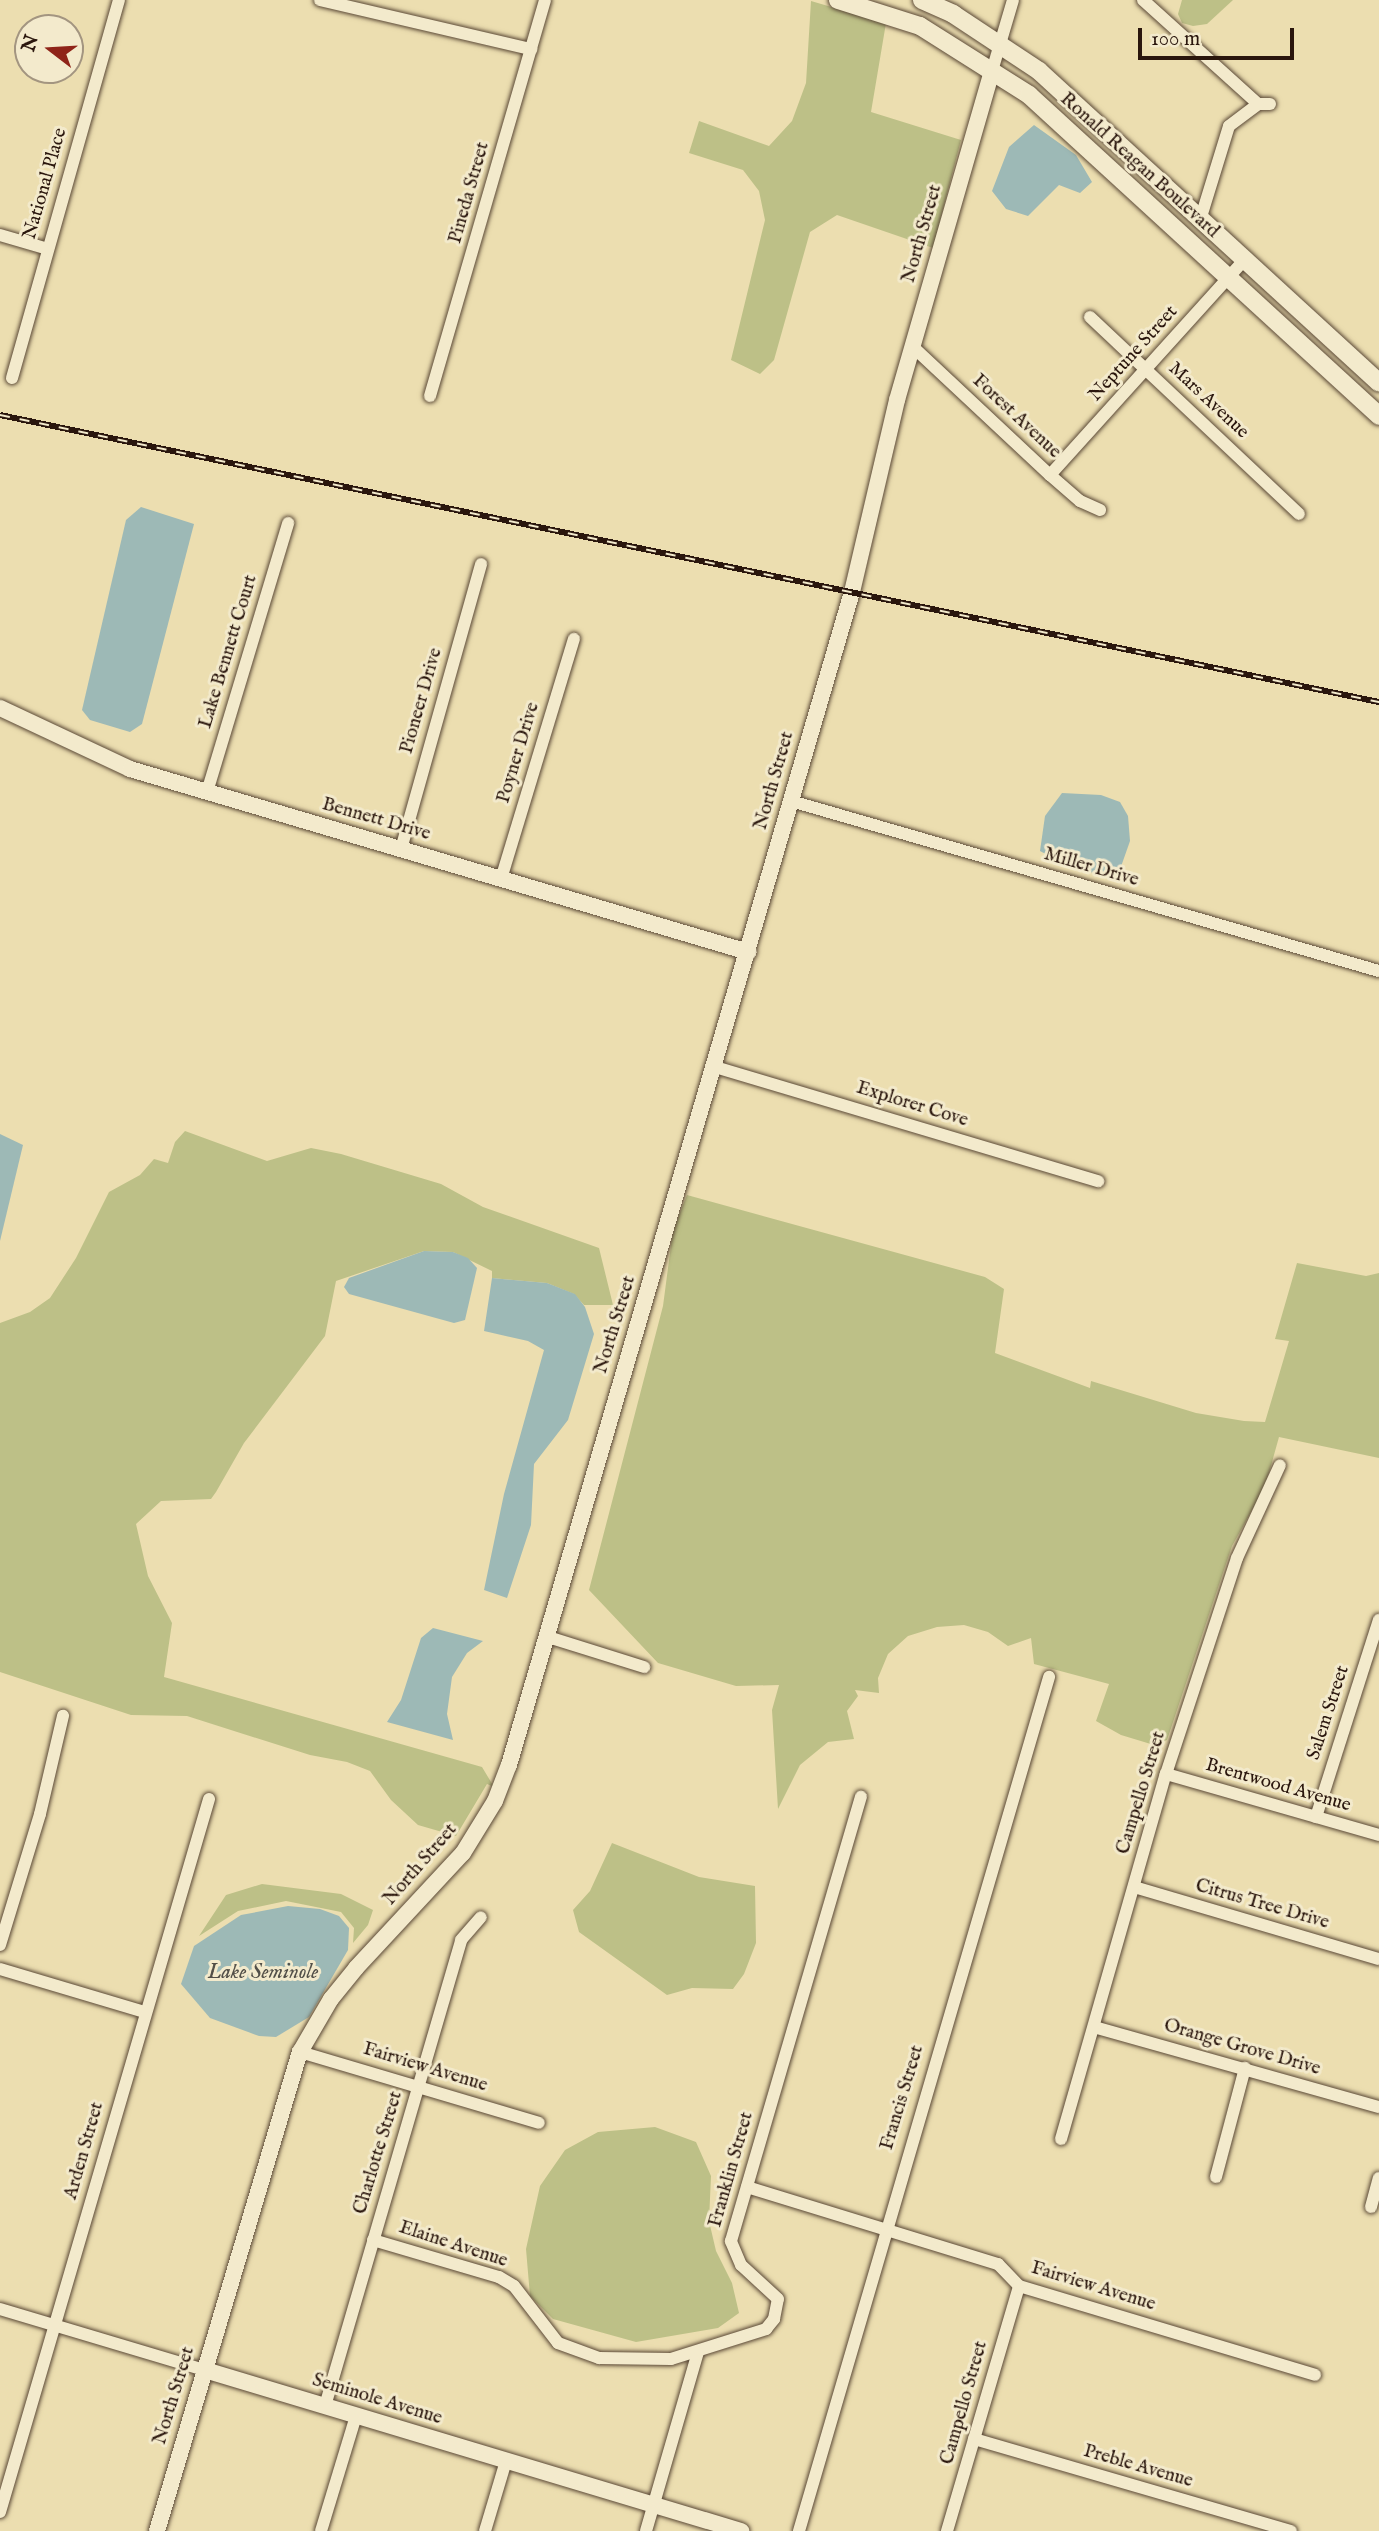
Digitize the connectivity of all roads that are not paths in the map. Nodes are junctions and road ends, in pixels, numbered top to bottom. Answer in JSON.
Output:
{"nodes":[{"id":1,"x":119,"y":0,"type":"edge"},
{"id":2,"x":320,"y":0,"type":"edge"},
{"id":3,"x":545,"y":0,"type":"edge"},
{"id":4,"x":838,"y":0,"type":"edge"},
{"id":5,"x":922,"y":0,"type":"edge"},
{"id":6,"x":1013,"y":0,"type":"edge"},
{"id":7,"x":1143,"y":0,"type":"edge"},
{"id":8,"x":1000,"y":44,"type":"junction"},
{"id":9,"x":531,"y":49,"type":"junction"},
{"id":10,"x":992,"y":71,"type":"junction"},
{"id":11,"x":1201,"y":217,"type":"junction"},
{"id":12,"x":0,"y":235,"type":"edge"},
{"id":13,"x":48,"y":249,"type":"junction"},
{"id":14,"x":1245,"y":258,"type":"junction"},
{"id":15,"x":1230,"y":276,"type":"junction"},
{"id":16,"x":1090,"y":317,"type":"dead end"},
{"id":17,"x":912,"y":346,"type":"junction"},
{"id":18,"x":1146,"y":369,"type":"junction"},
{"id":19,"x":12,"y":378,"type":"dead end"},
{"id":20,"x":1379,"y":383,"type":"edge"},
{"id":21,"x":430,"y":396,"type":"dead end"},
{"id":22,"x":1379,"y":416,"type":"edge"},
{"id":23,"x":1050,"y":475,"type":"junction"},
{"id":24,"x":1100,"y":510,"type":"dead end"},
{"id":25,"x":1299,"y":514,"type":"dead end"},
{"id":26,"x":288,"y":523,"type":"dead end"},
{"id":27,"x":481,"y":564,"type":"dead end"},
{"id":28,"x":574,"y":639,"type":"dead end"},
{"id":29,"x":0,"y":708,"type":"edge"},
{"id":30,"x":207,"y":792,"type":"junction"},
{"id":31,"x":791,"y":801,"type":"junction"},
{"id":32,"x":401,"y":849,"type":"junction"},
{"id":33,"x":501,"y":879,"type":"junction"},
{"id":34,"x":748,"y":951,"type":"junction"},
{"id":35,"x":1379,"y":971,"type":"edge"},
{"id":36,"x":715,"y":1067,"type":"junction"},
{"id":37,"x":1098,"y":1181,"type":"dead end"},
{"id":38,"x":1280,"y":1465,"type":"dead end"},
{"id":39,"x":1379,"y":1620,"type":"edge"},
{"id":40,"x":545,"y":1636,"type":"junction"},
{"id":41,"x":644,"y":1667,"type":"dead end"},
{"id":42,"x":1049,"y":1677,"type":"dead end"},
{"id":43,"x":63,"y":1716,"type":"dead end"},
{"id":44,"x":1166,"y":1774,"type":"junction"},
{"id":45,"x":862,"y":1797,"type":"dead end"},
{"id":46,"x":209,"y":1800,"type":"dead end"},
{"id":47,"x":1316,"y":1817,"type":"junction"},
{"id":48,"x":1379,"y":1835,"type":"edge"},
{"id":49,"x":1134,"y":1887,"type":"junction"},
{"id":50,"x":481,"y":1917,"type":"dead end"},
{"id":51,"x":0,"y":1945,"type":"edge"},
{"id":52,"x":1379,"y":1959,"type":"edge"},
{"id":53,"x":0,"y":1969,"type":"edge"},
{"id":54,"x":144,"y":2012,"type":"junction"},
{"id":55,"x":1094,"y":2027,"type":"junction"},
{"id":56,"x":300,"y":2052,"type":"junction"},
{"id":57,"x":1245,"y":2068,"type":"junction"},
{"id":58,"x":419,"y":2086,"type":"junction"},
{"id":59,"x":1379,"y":2107,"type":"edge"},
{"id":60,"x":539,"y":2123,"type":"dead end"},
{"id":61,"x":1061,"y":2139,"type":"dead end"},
{"id":62,"x":1216,"y":2177,"type":"dead end"},
{"id":63,"x":1379,"y":2178,"type":"edge"},
{"id":64,"x":747,"y":2187,"type":"junction"},
{"id":65,"x":1371,"y":2207,"type":"dead end"},
{"id":66,"x":884,"y":2230,"type":"junction"},
{"id":67,"x":373,"y":2240,"type":"junction"},
{"id":68,"x":1019,"y":2286,"type":"junction"},
{"id":69,"x":0,"y":2309,"type":"edge"},
{"id":70,"x":56,"y":2326,"type":"junction"},
{"id":71,"x":698,"y":2352,"type":"junction"},
{"id":72,"x":205,"y":2370,"type":"junction"},
{"id":73,"x":1315,"y":2375,"type":"dead end"},
{"id":74,"x":325,"y":2406,"type":"junction"},
{"id":75,"x":356,"y":2416,"type":"junction"},
{"id":76,"x":974,"y":2439,"type":"junction"},
{"id":77,"x":506,"y":2461,"type":"junction"},
{"id":78,"x":654,"y":2504,"type":"junction"},
{"id":79,"x":0,"y":2512,"type":"edge"},
{"id":80,"x":157,"y":2531,"type":"edge"},
{"id":81,"x":321,"y":2531,"type":"edge"},
{"id":82,"x":485,"y":2531,"type":"edge"},
{"id":83,"x":646,"y":2531,"type":"edge"},
{"id":84,"x":741,"y":2531,"type":"edge"},
{"id":85,"x":799,"y":2531,"type":"edge"},
{"id":86,"x":947,"y":2531,"type":"edge"},
{"id":87,"x":1291,"y":2531,"type":"edge"}],
"edges":[{"from":1,"to":13,"type":"street","name":"National Place"},
{"from":2,"to":9,"type":"street"},
{"from":3,"to":9,"type":"street","name":"Pineda Street"},
{"from":4,"to":10,"type":"main road","name":"Ronald Reagan Boulevard"},
{"from":5,"to":8,"type":"main road","name":"Ronald Reagan Boulevard"},
{"from":6,"to":8,"type":"street"},
{"from":7,"to":11,"type":"street"},
{"from":8,"to":10,"type":"street"},
{"from":8,"to":11,"type":"main road","name":"Ronald Reagan Boulevard"},
{"from":9,"to":21,"type":"street","name":"Pineda Street"},
{"from":10,"to":15,"type":"main road","name":"Ronald Reagan Boulevard"},
{"from":10,"to":17,"type":"street","name":"North Street"},
{"from":11,"to":14,"type":"main road","name":"Ronald Reagan Boulevard"},
{"from":12,"to":13,"type":"street"},
{"from":13,"to":19,"type":"street","name":"National Place"},
{"from":14,"to":15,"type":"street","name":"Neptune Street"},
{"from":14,"to":20,"type":"main road","name":"Ronald Reagan Boulevard"},
{"from":15,"to":18,"type":"street","name":"Neptune Street"},
{"from":15,"to":22,"type":"main road","name":"Ronald Reagan Boulevard"},
{"from":16,"to":18,"type":"street","name":"Mars Avenue"},
{"from":17,"to":23,"type":"street","name":"Forest Avenue"},
{"from":17,"to":31,"type":"street","name":"North Street"},
{"from":18,"to":23,"type":"street","name":"Neptune Street"},
{"from":18,"to":25,"type":"street","name":"Mars Avenue"},
{"from":23,"to":24,"type":"street","name":"Forest Avenue"},
{"from":26,"to":30,"type":"street","name":"Lake Bennett Court"},
{"from":27,"to":32,"type":"street","name":"Pioneer Drive"},
{"from":28,"to":33,"type":"street","name":"Poyner Drive"},
{"from":29,"to":30,"type":"street","name":"Bennett Drive"},
{"from":30,"to":32,"type":"street","name":"Bennett Drive"},
{"from":31,"to":34,"type":"street","name":"North Street"},
{"from":31,"to":35,"type":"street","name":"Miller Drive"},
{"from":32,"to":33,"type":"street","name":"Bennett Drive"},
{"from":33,"to":34,"type":"street","name":"Bennett Drive"},
{"from":34,"to":36,"type":"street","name":"North Street"},
{"from":36,"to":37,"type":"street","name":"Explorer Cove"},
{"from":36,"to":40,"type":"street","name":"North Street"},
{"from":38,"to":44,"type":"street","name":"Campello Street"},
{"from":39,"to":47,"type":"street","name":"Salem Street"},
{"from":40,"to":41,"type":"street"},
{"from":40,"to":56,"type":"street","name":"North Street"},
{"from":42,"to":66,"type":"street","name":"Francis Street"},
{"from":43,"to":51,"type":"street"},
{"from":44,"to":47,"type":"street","name":"Brentwood Avenue"},
{"from":44,"to":49,"type":"street","name":"Campello Street"},
{"from":45,"to":64,"type":"street","name":"Franklin Street"},
{"from":46,"to":54,"type":"street","name":"Arden Street"},
{"from":47,"to":48,"type":"street","name":"Brentwood Avenue"},
{"from":49,"to":52,"type":"street","name":"Citrus Tree Drive"},
{"from":49,"to":55,"type":"street","name":"Campello Street"},
{"from":50,"to":58,"type":"street","name":"Charlotte Street"},
{"from":53,"to":54,"type":"street"},
{"from":54,"to":70,"type":"street","name":"Arden Street"},
{"from":55,"to":57,"type":"street","name":"Orange Grove Drive"},
{"from":55,"to":61,"type":"street","name":"Campello Street"},
{"from":56,"to":58,"type":"street","name":"Fairview Avenue"},
{"from":56,"to":72,"type":"street","name":"North Street"},
{"from":57,"to":59,"type":"street","name":"Orange Grove Drive"},
{"from":57,"to":62,"type":"street"},
{"from":58,"to":60,"type":"street","name":"Fairview Avenue"},
{"from":58,"to":67,"type":"street","name":"Charlotte Street"},
{"from":63,"to":65,"type":"street"},
{"from":64,"to":66,"type":"street","name":"Fairview Avenue"},
{"from":64,"to":71,"type":"street","name":"Franklin Street"},
{"from":66,"to":68,"type":"street","name":"Fairview Avenue"},
{"from":66,"to":85,"type":"street","name":"Francis Street"},
{"from":67,"to":71,"type":"street","name":"Elaine Avenue"},
{"from":67,"to":74,"type":"street","name":"Charlotte Street"},
{"from":68,"to":73,"type":"street","name":"Fairview Avenue"},
{"from":68,"to":76,"type":"street","name":"Campello Street"},
{"from":69,"to":70,"type":"street","name":"Seminole Avenue"},
{"from":70,"to":72,"type":"street","name":"Seminole Avenue"},
{"from":70,"to":79,"type":"street","name":"Arden Street"},
{"from":71,"to":78,"type":"street"},
{"from":72,"to":74,"type":"street","name":"Seminole Avenue"},
{"from":72,"to":80,"type":"street","name":"North Street"},
{"from":74,"to":75,"type":"street","name":"Seminole Avenue"},
{"from":75,"to":77,"type":"street","name":"Seminole Avenue"},
{"from":75,"to":81,"type":"street"},
{"from":76,"to":86,"type":"street","name":"Campello Street"},
{"from":76,"to":87,"type":"street","name":"Preble Avenue"},
{"from":77,"to":78,"type":"street","name":"Seminole Avenue"},
{"from":77,"to":82,"type":"street"},
{"from":78,"to":83,"type":"street"},
{"from":78,"to":84,"type":"street","name":"Seminole Avenue"}]}
